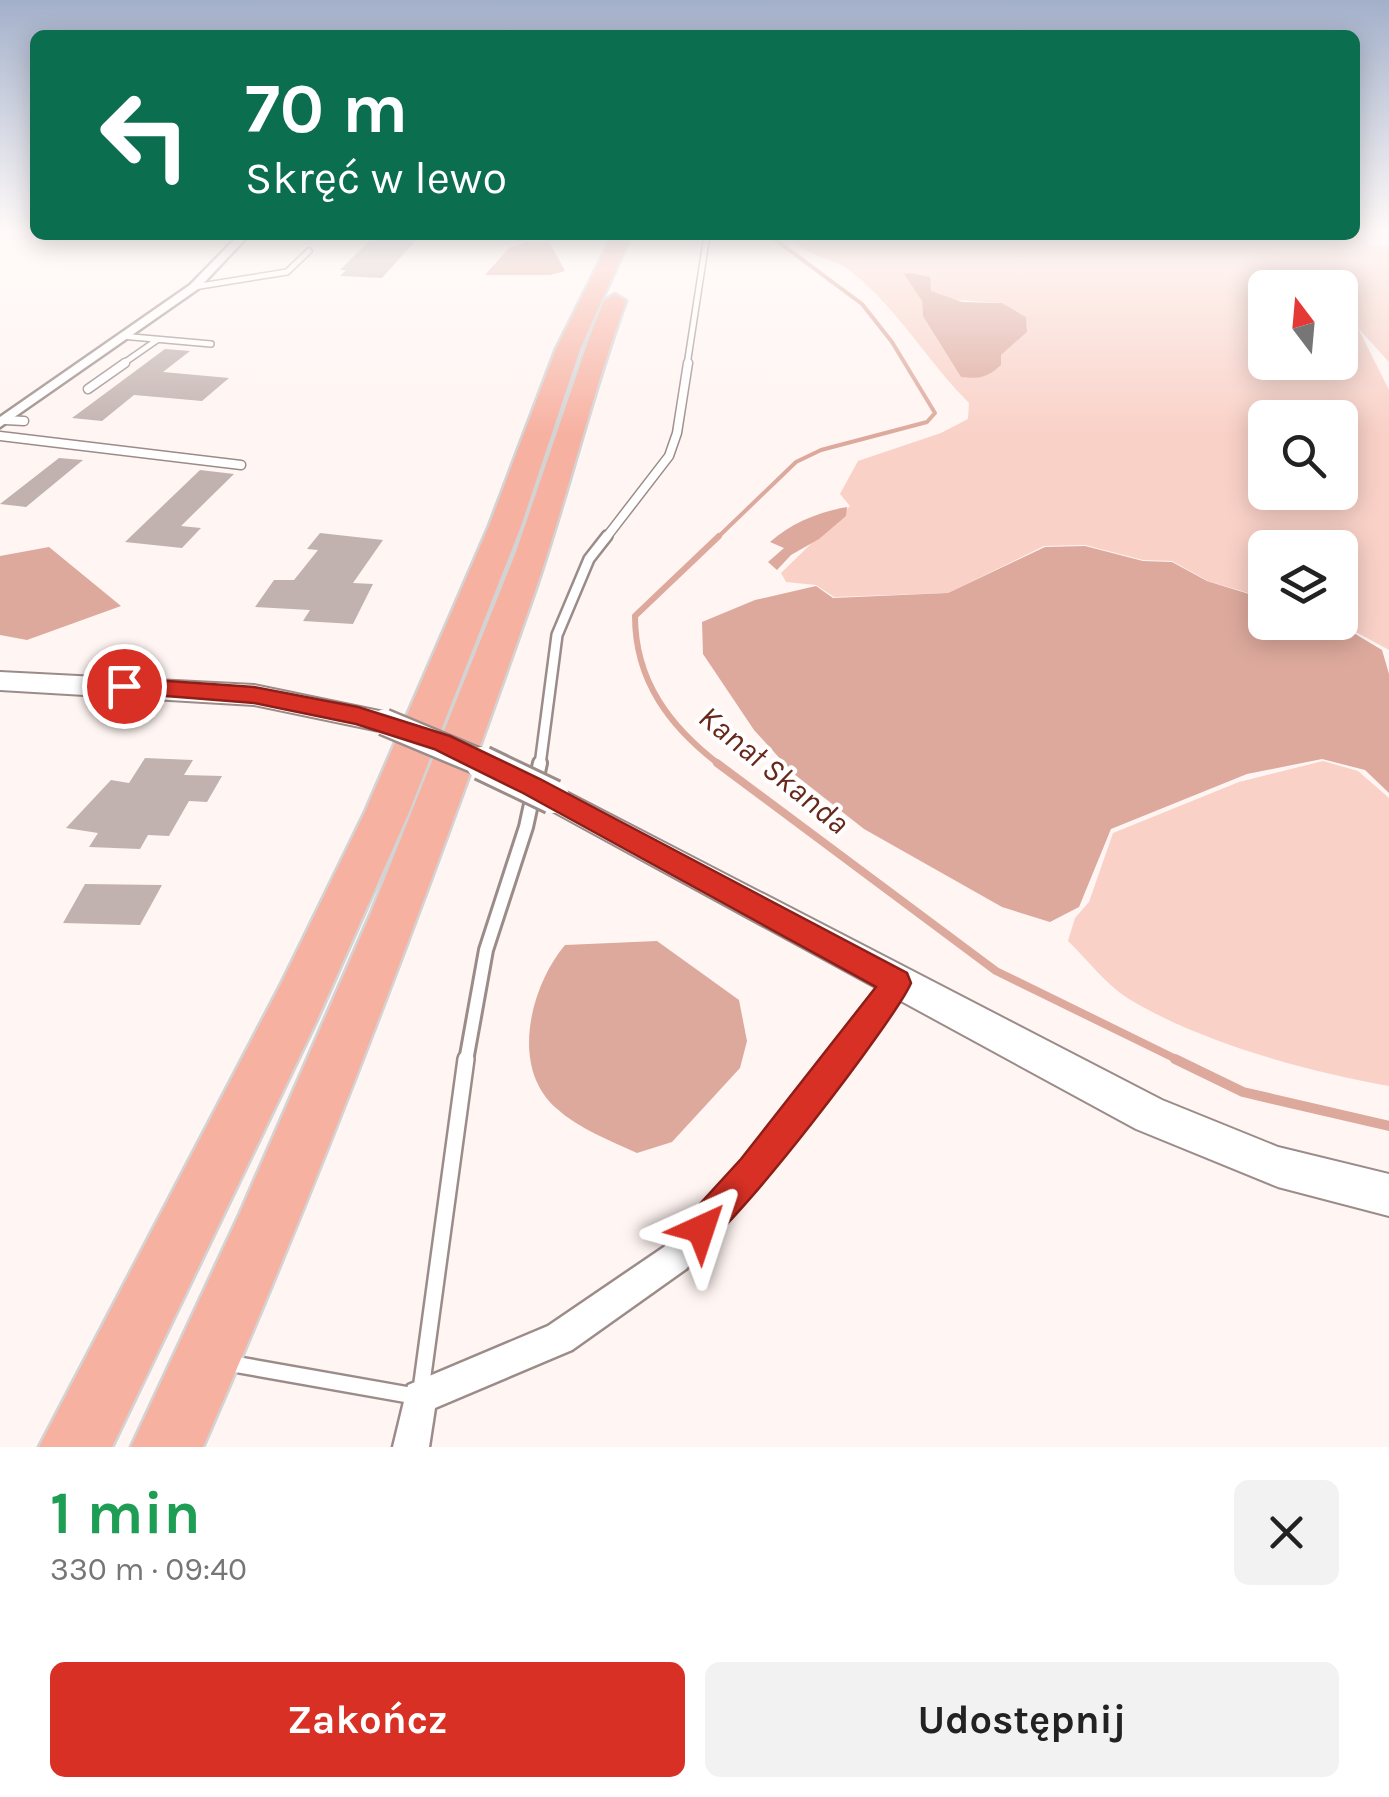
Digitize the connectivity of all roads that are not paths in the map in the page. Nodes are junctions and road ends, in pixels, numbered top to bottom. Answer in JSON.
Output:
{"nodes":[{"id":1,"x":175,"y":300,"type":"edge"},
{"id":2,"x":591,"y":300,"type":"edge"},
{"id":3,"x":616,"y":300,"type":"edge"},
{"id":4,"x":697,"y":300,"type":"edge"},
{"id":5,"x":121,"y":336,"type":"junction"},
{"id":6,"x":157,"y":340,"type":"junction"},
{"id":7,"x":211,"y":344,"type":"dead end"},
{"id":8,"x":88,"y":389,"type":"dead end"},
{"id":9,"x":2,"y":421,"type":"edge"},
{"id":10,"x":24,"y":422,"type":"dead end"},
{"id":11,"x":0,"y":436,"type":"edge"},
{"id":12,"x":241,"y":464,"type":"dead end"},
{"id":13,"x":0,"y":681,"type":"edge"},
{"id":14,"x":897,"y":983,"type":"junction"},
{"id":15,"x":1389,"y":1195,"type":"edge"},
{"id":16,"x":208,"y":1360,"type":"junction"},
{"id":17,"x":420,"y":1398,"type":"junction"},
{"id":18,"x":75,"y":1447,"type":"edge"},
{"id":19,"x":167,"y":1447,"type":"edge"},
{"id":20,"x":411,"y":1447,"type":"edge"}],
"edges":[{"from":1,"to":5,"type":"street"},
{"from":2,"to":18,"type":"highway"},
{"from":3,"to":16,"type":"highway"},
{"from":4,"to":17,"type":"lane"},
{"from":5,"to":6,"type":"lane"},
{"from":5,"to":9,"type":"street"},
{"from":6,"to":7,"type":"lane"},
{"from":6,"to":8,"type":"lane"},
{"from":9,"to":10,"type":"lane"},
{"from":11,"to":12,"type":"lane"},
{"from":13,"to":14,"type":"street","bridge":true},
{"from":14,"to":15,"type":"street"},
{"from":14,"to":17,"type":"street"},
{"from":16,"to":17,"type":"lane"},
{"from":16,"to":19,"type":"highway"},
{"from":17,"to":20,"type":"street"}]}
